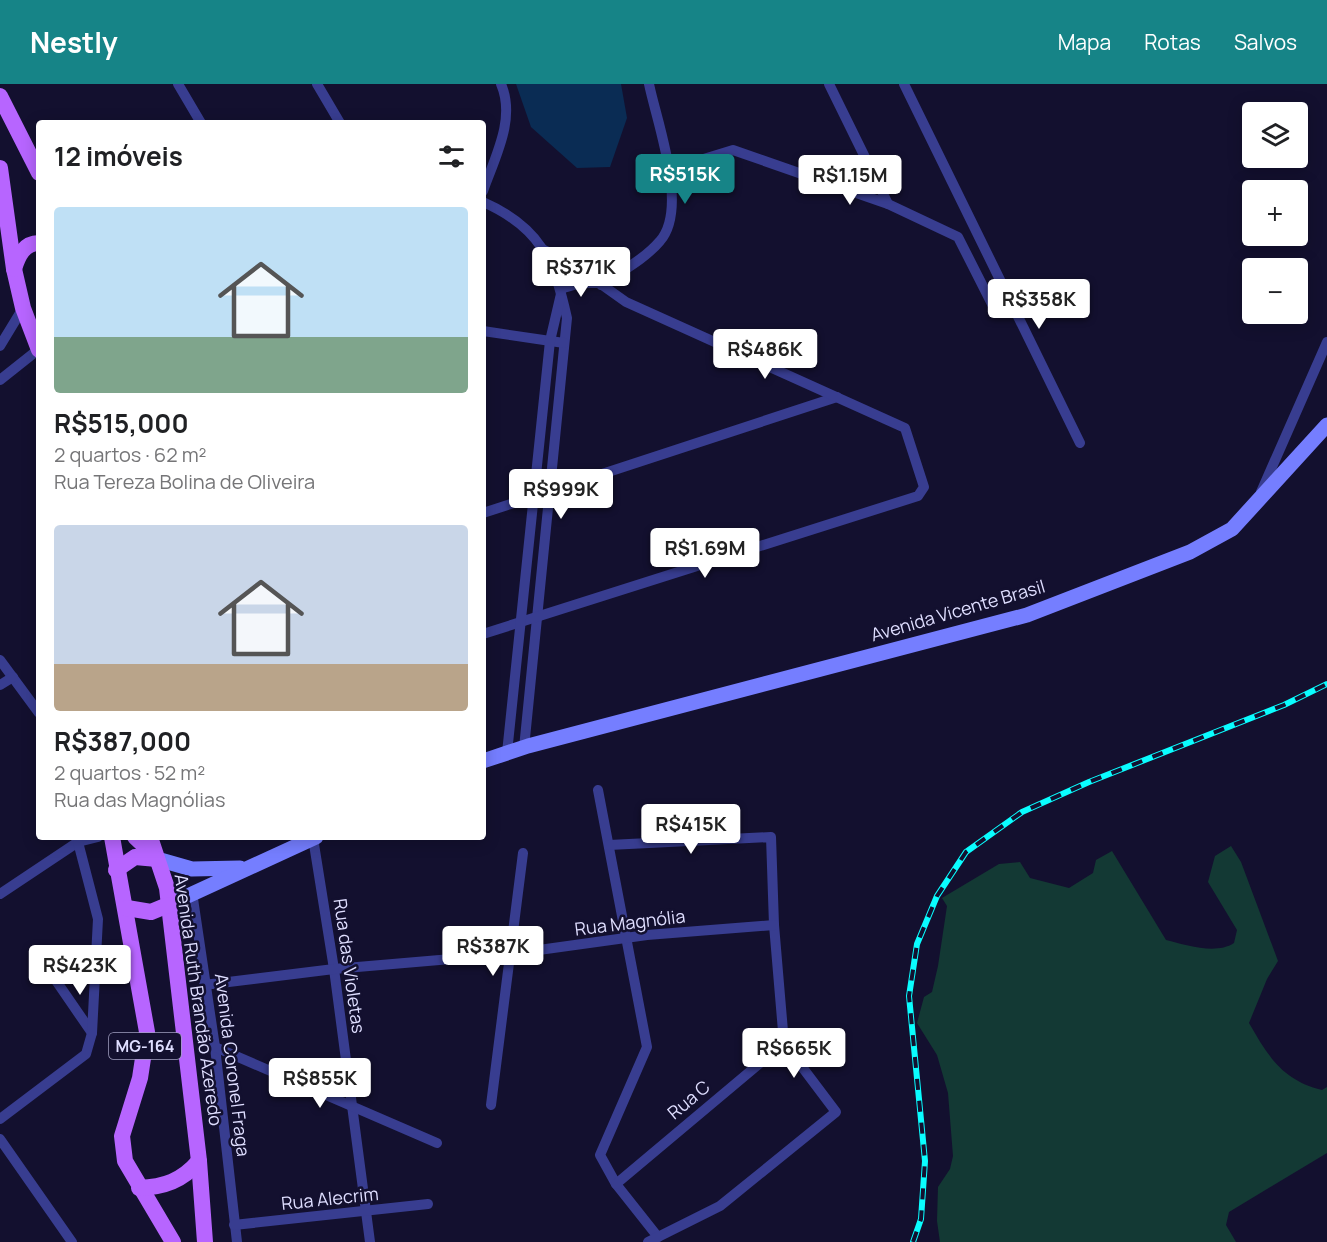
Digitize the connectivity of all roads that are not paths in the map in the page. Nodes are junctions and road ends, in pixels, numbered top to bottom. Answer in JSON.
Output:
{"nodes":[{"id":1,"x":178,"y":84,"type":"edge"},
{"id":2,"x":317,"y":84,"type":"edge"},
{"id":3,"x":501,"y":84,"type":"edge"},
{"id":4,"x":649,"y":84,"type":"edge"},
{"id":5,"x":830,"y":84,"type":"edge"},
{"id":6,"x":904,"y":84,"type":"edge"},
{"id":7,"x":0,"y":96,"type":"edge"},
{"id":8,"x":199,"y":120,"type":"edge"},
{"id":9,"x":338,"y":120,"type":"edge"},
{"id":10,"x":36,"y":167,"type":"edge"},
{"id":11,"x":0,"y":168,"type":"edge"},
{"id":12,"x":671,"y":169,"type":"junction"},
{"id":13,"x":486,"y":182,"type":"edge"},
{"id":14,"x":486,"y":202,"type":"edge"},
{"id":15,"x":888,"y":204,"type":"junction"},
{"id":16,"x":503,"y":210,"type":"junction"},
{"id":17,"x":486,"y":211,"type":"edge"},
{"id":18,"x":974,"y":230,"type":"junction"},
{"id":19,"x":958,"y":237,"type":"junction"},
{"id":20,"x":36,"y":243,"type":"edge"},
{"id":21,"x":544,"y":250,"type":"junction"},
{"id":22,"x":14,"y":269,"type":"junction"},
{"id":23,"x":599,"y":284,"type":"junction"},
{"id":24,"x":561,"y":291,"type":"junction"},
{"id":25,"x":23,"y":308,"type":"junction"},
{"id":26,"x":996,"y":312,"type":"dead end"},
{"id":27,"x":486,"y":331,"type":"edge"},
{"id":28,"x":550,"y":341,"type":"junction"},
{"id":29,"x":36,"y":342,"type":"edge"},
{"id":30,"x":1327,"y":342,"type":"edge"},
{"id":31,"x":564,"y":343,"type":"junction"},
{"id":32,"x":0,"y":346,"type":"edge"},
{"id":33,"x":36,"y":352,"type":"edge"},
{"id":34,"x":0,"y":380,"type":"edge"},
{"id":35,"x":837,"y":397,"type":"junction"},
{"id":36,"x":1327,"y":425,"type":"edge"},
{"id":37,"x":1080,"y":443,"type":"dead end"},
{"id":38,"x":549,"y":493,"type":"junction"},
{"id":39,"x":533,"y":499,"type":"junction"},
{"id":40,"x":1257,"y":501,"type":"junction"},
{"id":41,"x":486,"y":512,"type":"edge"},
{"id":42,"x":537,"y":618,"type":"junction"},
{"id":43,"x":520,"y":623,"type":"junction"},
{"id":44,"x":486,"y":633,"type":"edge"},
{"id":45,"x":0,"y":660,"type":"edge"},
{"id":46,"x":13,"y":676,"type":"junction"},
{"id":47,"x":0,"y":686,"type":"edge"},
{"id":48,"x":36,"y":708,"type":"edge"},
{"id":49,"x":524,"y":748,"type":"junction"},
{"id":50,"x":507,"y":753,"type":"junction"},
{"id":51,"x":486,"y":760,"type":"edge"},
{"id":52,"x":598,"y":790,"type":"dead end"},
{"id":53,"x":86,"y":840,"type":"edge"},
{"id":54,"x":112,"y":840,"type":"edge"},
{"id":55,"x":138,"y":840,"type":"edge"},
{"id":56,"x":151,"y":840,"type":"edge"},
{"id":57,"x":309,"y":840,"type":"edge"},
{"id":58,"x":314,"y":840,"type":"edge"},
{"id":59,"x":78,"y":842,"type":"junction"},
{"id":60,"x":609,"y":846,"type":"junction"},
{"id":61,"x":523,"y":853,"type":"dead end"},
{"id":62,"x":157,"y":859,"type":"junction"},
{"id":63,"x":246,"y":868,"type":"junction"},
{"id":64,"x":116,"y":870,"type":"junction"},
{"id":65,"x":192,"y":892,"type":"junction"},
{"id":66,"x":0,"y":894,"type":"edge"},
{"id":67,"x":168,"y":904,"type":"junction"},
{"id":68,"x":127,"y":908,"type":"junction"},
{"id":69,"x":774,"y":926,"type":"junction"},
{"id":70,"x":627,"y":939,"type":"junction"},
{"id":71,"x":510,"y":954,"type":"junction"},
{"id":72,"x":48,"y":969,"type":"dead end"},
{"id":73,"x":334,"y":969,"type":"junction"},
{"id":74,"x":204,"y":985,"type":"junction"},
{"id":75,"x":92,"y":1033,"type":"junction"},
{"id":76,"x":784,"y":1043,"type":"junction"},
{"id":77,"x":215,"y":1047,"type":"junction"},
{"id":78,"x":491,"y":1105,"type":"dead end"},
{"id":79,"x":351,"y":1107,"type":"junction"},
{"id":80,"x":0,"y":1119,"type":"edge"},
{"id":81,"x":0,"y":1139,"type":"edge"},
{"id":82,"x":437,"y":1143,"type":"dead end"},
{"id":83,"x":200,"y":1161,"type":"junction"},
{"id":84,"x":616,"y":1184,"type":"junction"},
{"id":85,"x":139,"y":1188,"type":"junction"},
{"id":86,"x":428,"y":1204,"type":"dead end"},
{"id":87,"x":364,"y":1212,"type":"junction"},
{"id":88,"x":234,"y":1225,"type":"junction"},
{"id":89,"x":658,"y":1237,"type":"junction"},
{"id":90,"x":72,"y":1242,"type":"edge"},
{"id":91,"x":173,"y":1242,"type":"edge"},
{"id":92,"x":205,"y":1242,"type":"edge"},
{"id":93,"x":237,"y":1242,"type":"edge"},
{"id":94,"x":370,"y":1242,"type":"edge"},
{"id":95,"x":648,"y":1242,"type":"edge"}],
"edges":[{"from":1,"to":8,"type":"street"},
{"from":2,"to":9,"type":"street"},
{"from":3,"to":13,"type":"street"},
{"from":4,"to":12,"type":"street"},
{"from":5,"to":15,"type":"street"},
{"from":6,"to":18,"type":"street"},
{"from":7,"to":10,"type":"main road"},
{"from":11,"to":22,"type":"main road"},
{"from":12,"to":15,"type":"street"},
{"from":12,"to":23,"type":"street"},
{"from":14,"to":16,"type":"street"},
{"from":15,"to":19,"type":"street"},
{"from":16,"to":17,"type":"street"},
{"from":16,"to":21,"type":"street"},
{"from":18,"to":19,"type":"street"},
{"from":18,"to":37,"type":"street"},
{"from":19,"to":26,"type":"street"},
{"from":20,"to":22,"type":"main road"},
{"from":21,"to":23,"type":"street"},
{"from":21,"to":24,"type":"street"},
{"from":22,"to":25,"type":"main road"},
{"from":23,"to":24,"type":"street"},
{"from":23,"to":35,"type":"street"},
{"from":24,"to":28,"type":"street"},
{"from":24,"to":31,"type":"street"},
{"from":25,"to":29,"type":"main road"},
{"from":25,"to":32,"type":"street"},
{"from":27,"to":28,"type":"street"},
{"from":28,"to":31,"type":"street"},
{"from":28,"to":39,"type":"street"},
{"from":30,"to":40,"type":"street","name":"Avenida Vicente Brasil"},
{"from":31,"to":38,"type":"street"},
{"from":33,"to":34,"type":"street"},
{"from":35,"to":38,"type":"street"},
{"from":35,"to":42,"type":"street"},
{"from":36,"to":40,"type":"street"},
{"from":38,"to":39,"type":"street"},
{"from":38,"to":42,"type":"street"},
{"from":39,"to":41,"type":"street"},
{"from":39,"to":43,"type":"street"},
{"from":40,"to":49,"type":"street","name":"Avenida Vicente Brasil"},
{"from":42,"to":43,"type":"street"},
{"from":42,"to":49,"type":"street"},
{"from":43,"to":44,"type":"street"},
{"from":43,"to":50,"type":"street"},
{"from":45,"to":46,"type":"street"},
{"from":46,"to":47,"type":"street"},
{"from":46,"to":48,"type":"street"},
{"from":49,"to":50,"type":"street","name":"Avenida Vicente Brasil"},
{"from":50,"to":51,"type":"street","name":"Avenida Vicente Brasil"},
{"from":52,"to":60,"type":"street"},
{"from":53,"to":59,"type":"street"},
{"from":54,"to":64,"type":"main road","number":"MG-164"},
{"from":55,"to":62,"type":"main road"},
{"from":56,"to":62,"type":"main road","name":"Avenida Ruth Brandão Azeredo","number":"MG-164"},
{"from":57,"to":63,"type":"street"},
{"from":58,"to":73,"type":"street","name":"Rua das Violetas"},
{"from":59,"to":66,"type":"street"},
{"from":59,"to":75,"type":"street"},
{"from":60,"to":69,"type":"street"},
{"from":60,"to":70,"type":"street"},
{"from":61,"to":71,"type":"street"},
{"from":62,"to":63,"type":"street"},
{"from":62,"to":64,"type":"main road"},
{"from":62,"to":67,"type":"main road","name":"Avenida Ruth Brandão Azeredo","number":"MG-164"},
{"from":63,"to":65,"type":"street"},
{"from":64,"to":68,"type":"main road","number":"MG-164"},
{"from":65,"to":67,"type":"street"},
{"from":65,"to":74,"type":"street","name":"Avenida Coronel Fraga"},
{"from":67,"to":68,"type":"main road"},
{"from":67,"to":83,"type":"main road","name":"Avenida Ruth Brandão Azeredo","number":"MG-164"},
{"from":68,"to":85,"type":"main road","number":"MG-164"},
{"from":69,"to":70,"type":"street","name":"Rua Magnólia"},
{"from":69,"to":76,"type":"street"},
{"from":70,"to":71,"type":"street","name":"Rua Magnólia"},
{"from":70,"to":84,"type":"street"},
{"from":71,"to":73,"type":"street","name":"Rua Magnólia"},
{"from":71,"to":78,"type":"street"},
{"from":72,"to":75,"type":"street"},
{"from":73,"to":74,"type":"street","name":"Rua Magnólia"},
{"from":73,"to":79,"type":"street","name":"Rua das Violetas"},
{"from":74,"to":77,"type":"street","name":"Avenida Coronel Fraga"},
{"from":75,"to":80,"type":"street"},
{"from":76,"to":84,"type":"street","name":"Rua C"},
{"from":76,"to":89,"type":"street"},
{"from":77,"to":79,"type":"street"},
{"from":77,"to":88,"type":"street","name":"Avenida Coronel Fraga"},
{"from":79,"to":82,"type":"street"},
{"from":79,"to":87,"type":"street","name":"Rua das Violetas"},
{"from":81,"to":90,"type":"street"},
{"from":83,"to":85,"type":"main road"},
{"from":83,"to":92,"type":"main road","name":"Avenida Ruth Brandão Azeredo","number":"MG-164"},
{"from":84,"to":89,"type":"street"},
{"from":85,"to":91,"type":"main road","number":"MG-164"},
{"from":86,"to":87,"type":"street","name":"Rua Alecrim"},
{"from":87,"to":88,"type":"street","name":"Rua Alecrim"},
{"from":87,"to":94,"type":"street","name":"Rua das Violetas"},
{"from":88,"to":93,"type":"street","name":"Avenida Coronel Fraga"},
{"from":89,"to":95,"type":"street"}]}
